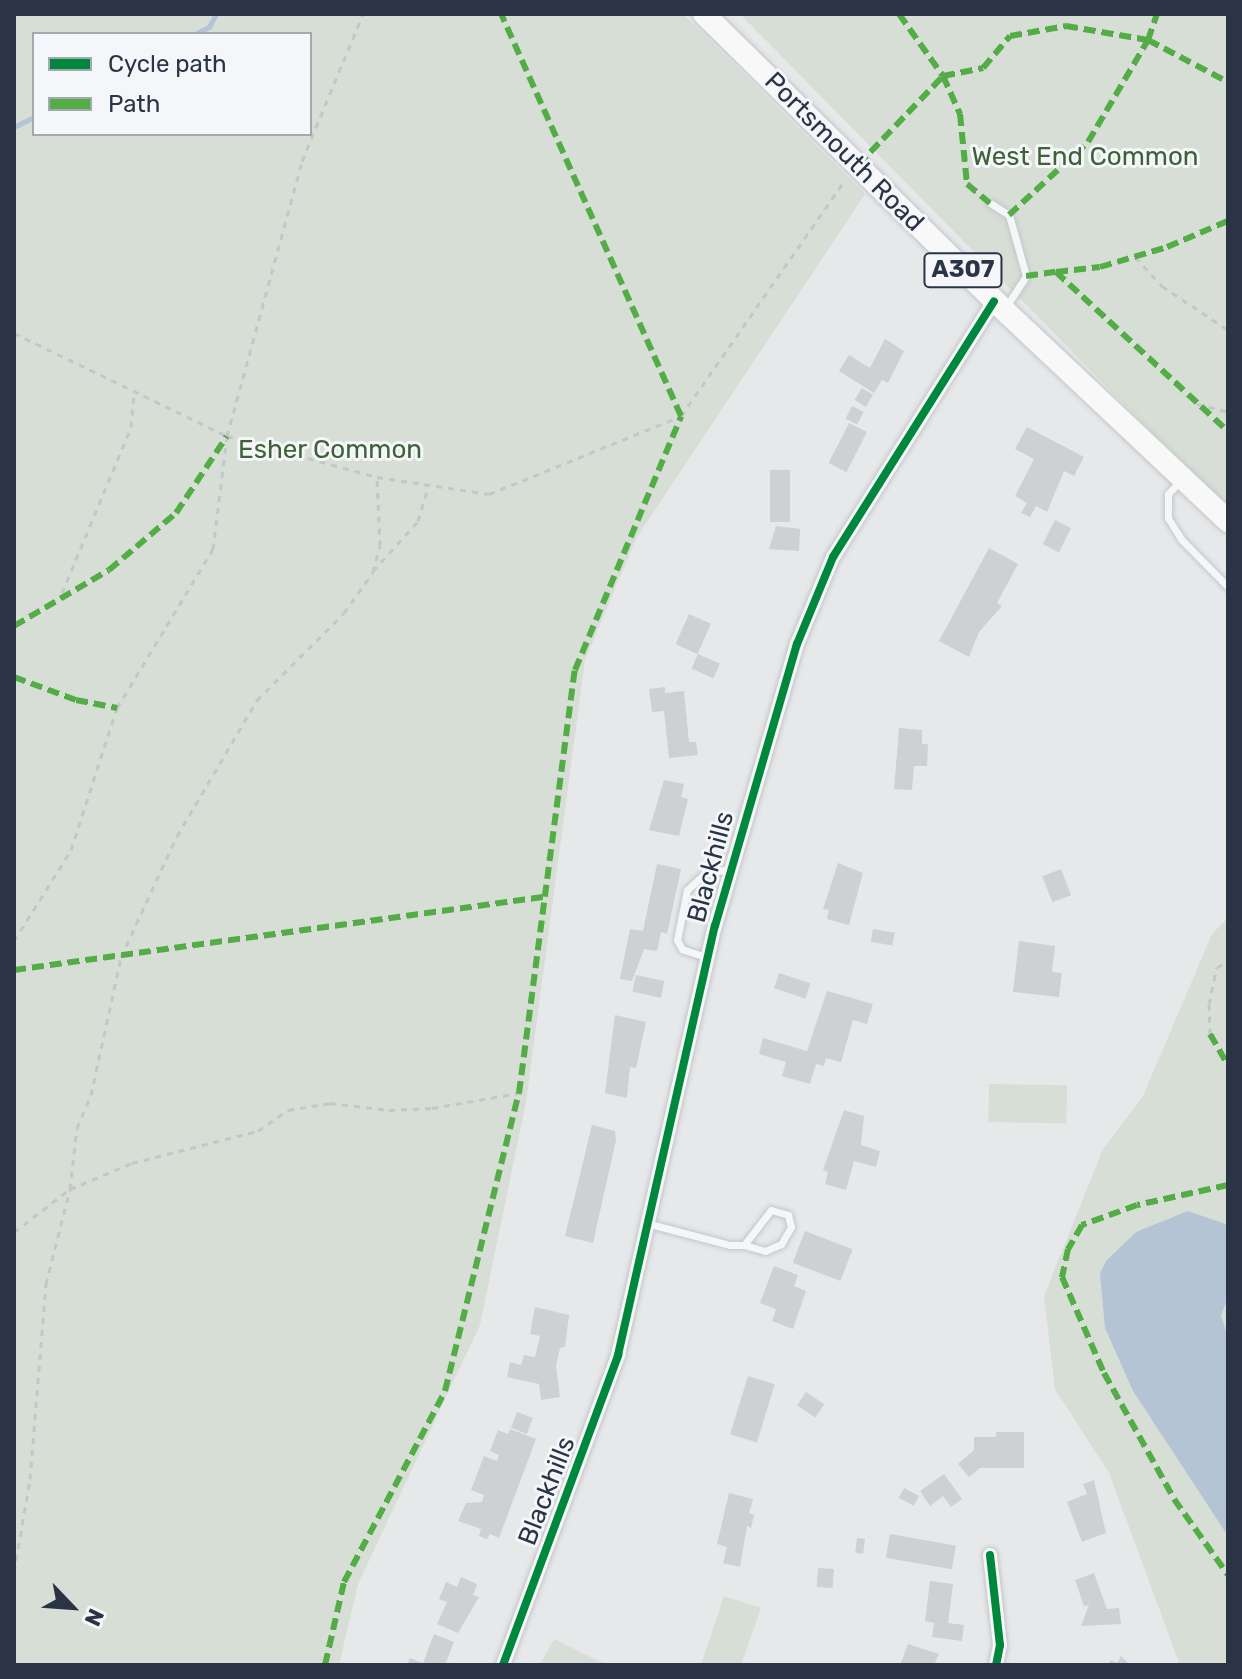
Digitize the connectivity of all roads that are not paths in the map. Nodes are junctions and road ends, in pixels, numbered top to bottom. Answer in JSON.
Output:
{"nodes":[{"id":1,"x":704,"y":14,"type":"edge"},
{"id":2,"x":990,"y":203,"type":"dead end"},
{"id":3,"x":999,"y":305,"type":"junction"},
{"id":4,"x":1185,"y":475,"type":"junction"},
{"id":5,"x":1228,"y":521,"type":"edge"},
{"id":6,"x":1228,"y":587,"type":"edge"},
{"id":7,"x":731,"y":869,"type":"junction"},
{"id":8,"x":709,"y":958,"type":"junction"},
{"id":9,"x":650,"y":1224,"type":"junction"},
{"id":10,"x":744,"y":1245,"type":"junction"},
{"id":11,"x":990,"y":1555,"type":"dead end"},
{"id":12,"x":503,"y":1665,"type":"edge"},
{"id":13,"x":996,"y":1665,"type":"edge"}],
"edges":[{"from":1,"to":3,"type":"main road","name":"Portsmouth Road","number":"A307"},
{"from":2,"to":3,"type":"lane"},
{"from":3,"to":4,"type":"main road","name":"Portsmouth Road","number":"A307"},
{"from":3,"to":7,"type":"street","name":"Blackhills"},
{"from":4,"to":5,"type":"main road","name":"Portsmouth Road","number":"A307"},
{"from":4,"to":6,"type":"lane"},
{"from":7,"to":8,"type":"street","name":"Blackhills"},
{"from":7,"to":8,"type":"lane"},
{"from":8,"to":9,"type":"street","name":"Blackhills"},
{"from":9,"to":10,"type":"lane"},
{"from":9,"to":12,"type":"street","name":"Blackhills"},
{"from":10,"to":10,"type":"lane"},
{"from":11,"to":13,"type":"street"}]}
